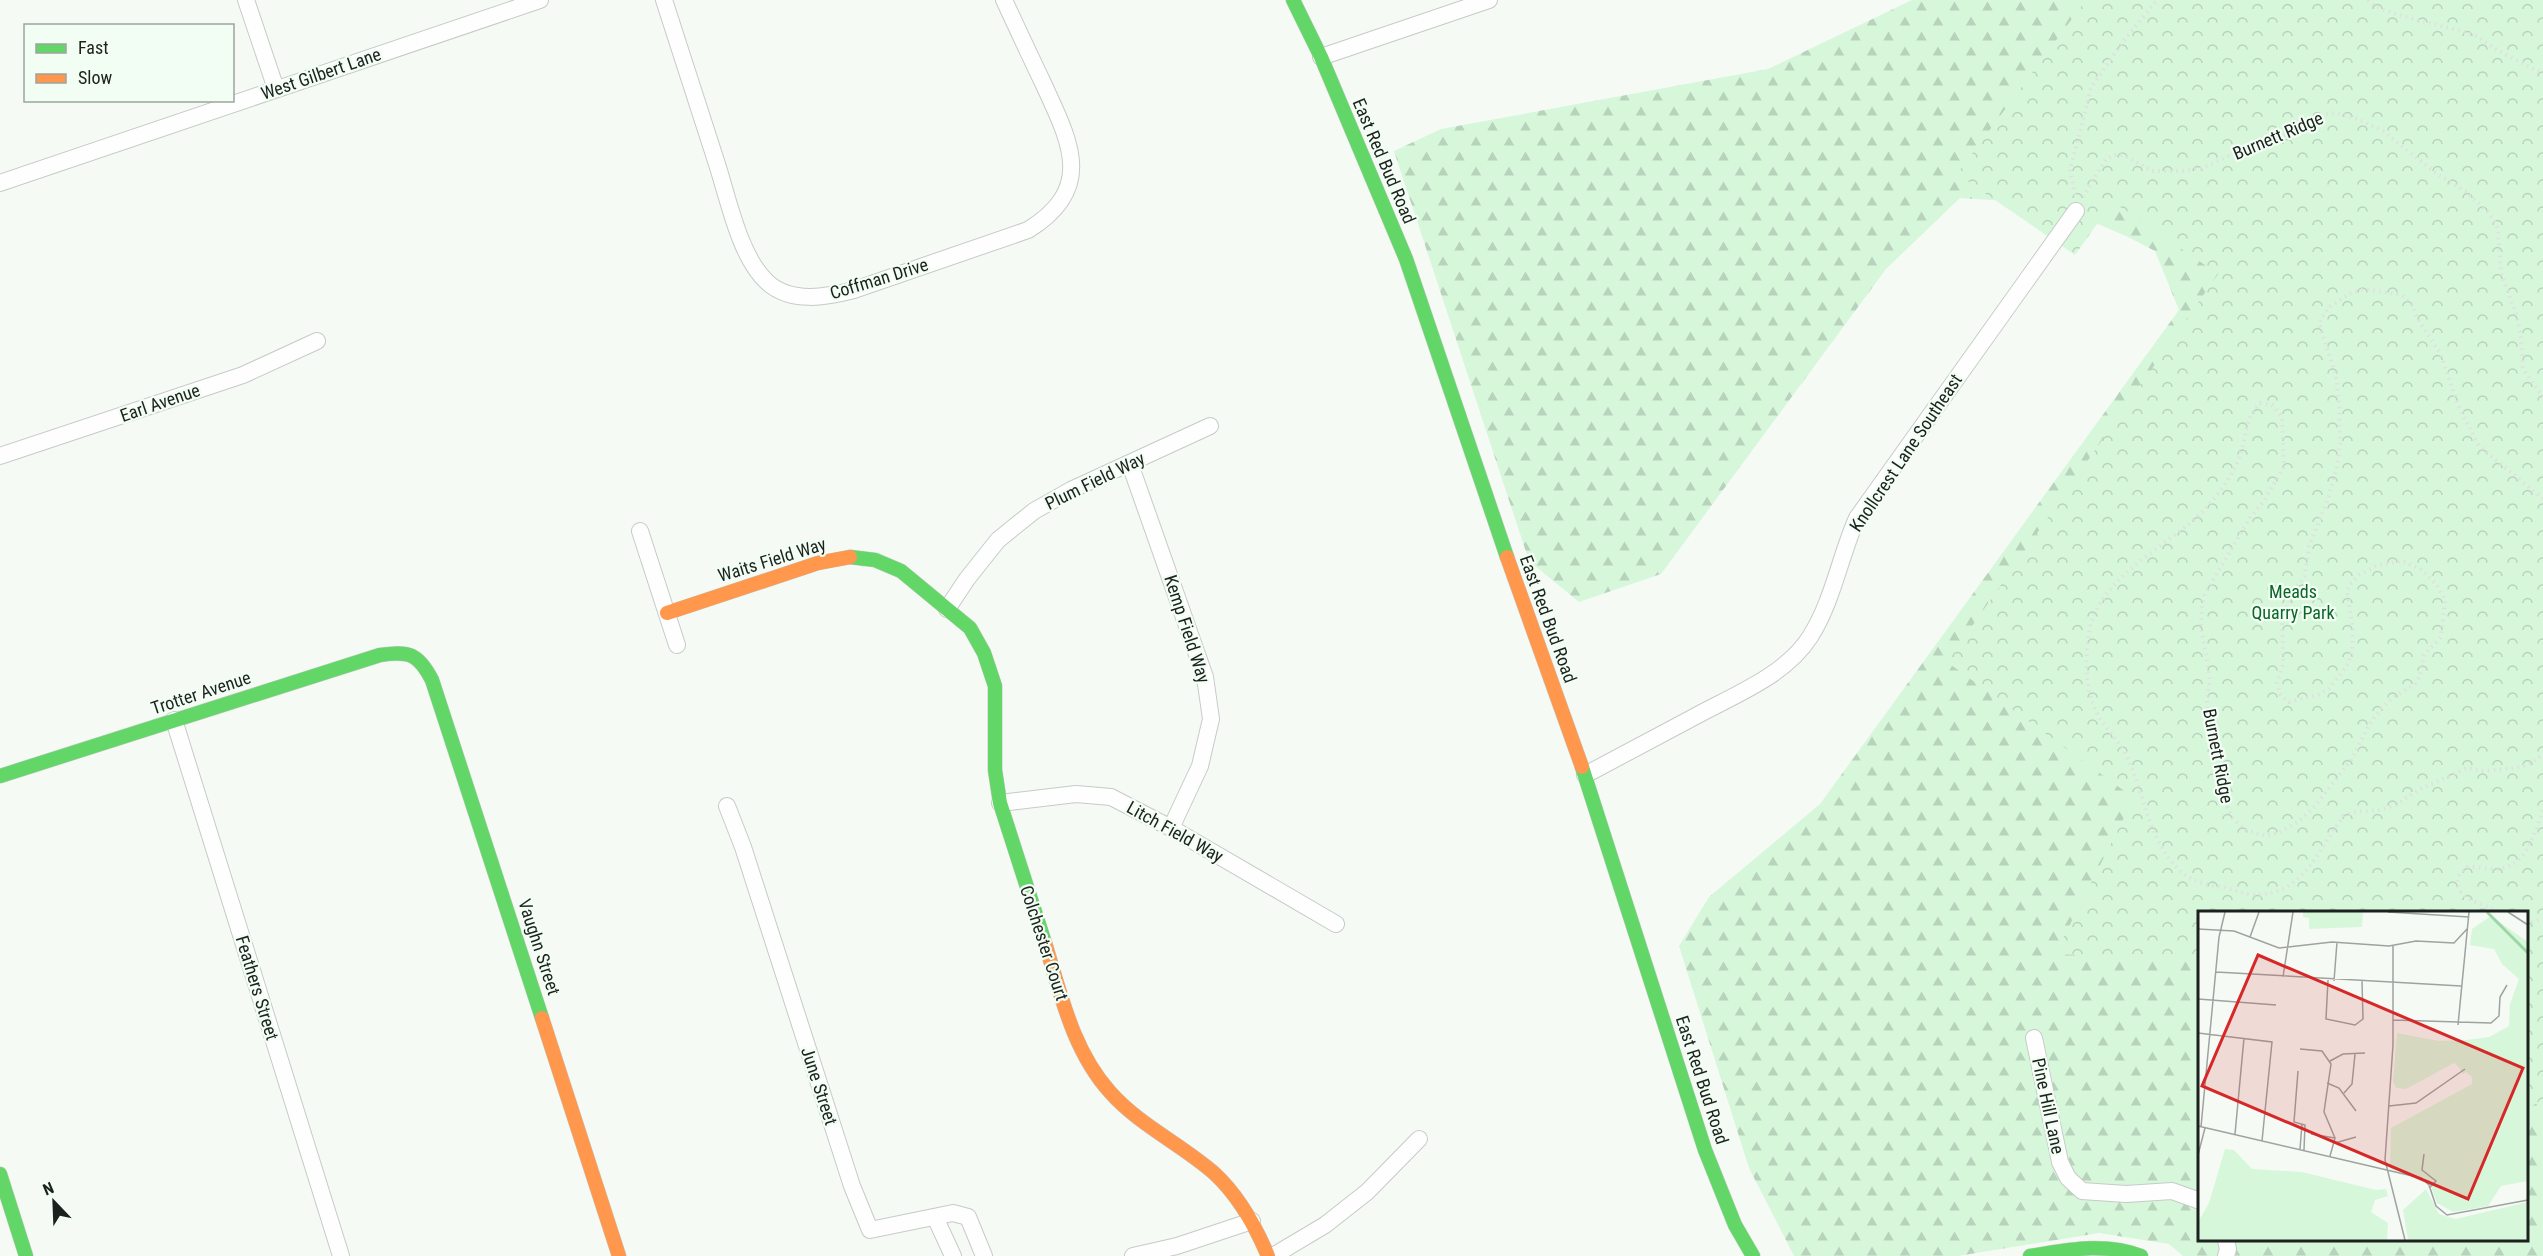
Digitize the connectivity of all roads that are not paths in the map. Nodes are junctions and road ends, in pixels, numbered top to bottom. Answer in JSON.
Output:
{"nodes":[{"id":1,"x":246,"y":0,"type":"edge"},
{"id":2,"x":540,"y":0,"type":"edge"},
{"id":3,"x":664,"y":0,"type":"edge"},
{"id":4,"x":1004,"y":0,"type":"edge"},
{"id":5,"x":1293,"y":0,"type":"edge"},
{"id":6,"x":1489,"y":0,"type":"edge"},
{"id":7,"x":1321,"y":57,"type":"junction"},
{"id":8,"x":276,"y":89,"type":"junction"},
{"id":9,"x":0,"y":183,"type":"edge"},
{"id":10,"x":2076,"y":211,"type":"road end"},
{"id":11,"x":317,"y":341,"type":"dead end"},
{"id":12,"x":1210,"y":426,"type":"dead end"},
{"id":13,"x":0,"y":456,"type":"edge"},
{"id":14,"x":1130,"y":464,"type":"junction"},
{"id":15,"x":640,"y":531,"type":"dead end"},
{"id":16,"x":947,"y":609,"type":"junction"},
{"id":17,"x":667,"y":613,"type":"junction"},
{"id":18,"x":677,"y":645,"type":"dead end"},
{"id":19,"x":415,"y":655,"type":"joint"},
{"id":20,"x":174,"y":720,"type":"junction"},
{"id":21,"x":1585,"y":774,"type":"junction"},
{"id":22,"x":0,"y":776,"type":"edge"},
{"id":23,"x":1000,"y":803,"type":"junction"},
{"id":24,"x":727,"y":806,"type":"dead end"},
{"id":25,"x":1171,"y":828,"type":"junction"},
{"id":26,"x":1336,"y":924,"type":"dead end"},
{"id":27,"x":2034,"y":1038,"type":"dead end"},
{"id":28,"x":1419,"y":1139,"type":"dead end"},
{"id":29,"x":0,"y":1174,"type":"edge"},
{"id":30,"x":2198,"y":1201,"type":"edge"},
{"id":31,"x":935,"y":1217,"type":"junction"},
{"id":32,"x":1252,"y":1221,"type":"junction"},
{"id":33,"x":2226,"y":1241,"type":"edge"},
{"id":34,"x":26,"y":1256,"type":"edge"},
{"id":35,"x":341,"y":1256,"type":"edge"},
{"id":36,"x":619,"y":1256,"type":"edge"},
{"id":37,"x":952,"y":1256,"type":"edge"},
{"id":38,"x":984,"y":1256,"type":"edge"},
{"id":39,"x":1133,"y":1256,"type":"edge"},
{"id":40,"x":1268,"y":1256,"type":"edge"},
{"id":41,"x":1273,"y":1256,"type":"edge"},
{"id":42,"x":1753,"y":1256,"type":"edge"},
{"id":43,"x":2030,"y":1256,"type":"edge"},
{"id":44,"x":2141,"y":1256,"type":"edge"},
{"id":45,"x":2226,"y":1256,"type":"edge"}],
"edges":[{"from":1,"to":8,"type":"street"},
{"from":2,"to":8,"type":"street","name":"West Gilbert Lane"},
{"from":3,"to":4,"type":"street","name":"Coffman Drive"},
{"from":5,"to":7,"type":"street","name":"East Red Bud Road"},
{"from":6,"to":7,"type":"street"},
{"from":7,"to":21,"type":"street","name":"East Red Bud Road"},
{"from":8,"to":9,"type":"street","name":"West Gilbert Lane"},
{"from":10,"to":21,"type":"street","name":"Knollcrest Lane Southeast"},
{"from":11,"to":13,"type":"street","name":"Earl Avenue"},
{"from":12,"to":14,"type":"street","name":"Plum Field Way"},
{"from":14,"to":16,"type":"street","name":"Plum Field Way"},
{"from":14,"to":25,"type":"street","name":"Kemp Field Way"},
{"from":15,"to":17,"type":"street"},
{"from":16,"to":17,"type":"street","name":"Waits Field Way"},
{"from":16,"to":23,"type":"street","name":"Colchester Court"},
{"from":17,"to":18,"type":"street"},
{"from":19,"to":20,"type":"street","name":"Trotter Avenue"},
{"from":19,"to":36,"type":"street","name":"Vaughn Street"},
{"from":20,"to":22,"type":"street","name":"Trotter Avenue"},
{"from":20,"to":35,"type":"street","name":"Feathers Street"},
{"from":21,"to":42,"type":"street","name":"East Red Bud Road"},
{"from":23,"to":25,"type":"street","name":"Litch Field Way"},
{"from":23,"to":32,"type":"street","name":"Colchester Court"},
{"from":24,"to":31,"type":"street","name":"June Street"},
{"from":25,"to":26,"type":"street","name":"Litch Field Way"},
{"from":27,"to":30,"type":"street","name":"Pine Hill Lane"},
{"from":28,"to":41,"type":"street"},
{"from":29,"to":34,"type":"street"},
{"from":31,"to":37,"type":"street"},
{"from":31,"to":38,"type":"street","name":"June Street"},
{"from":32,"to":39,"type":"street"},
{"from":32,"to":40,"type":"street","name":"Colchester Court"},
{"from":33,"to":45,"type":"street"},
{"from":43,"to":44,"type":"street"}]}
